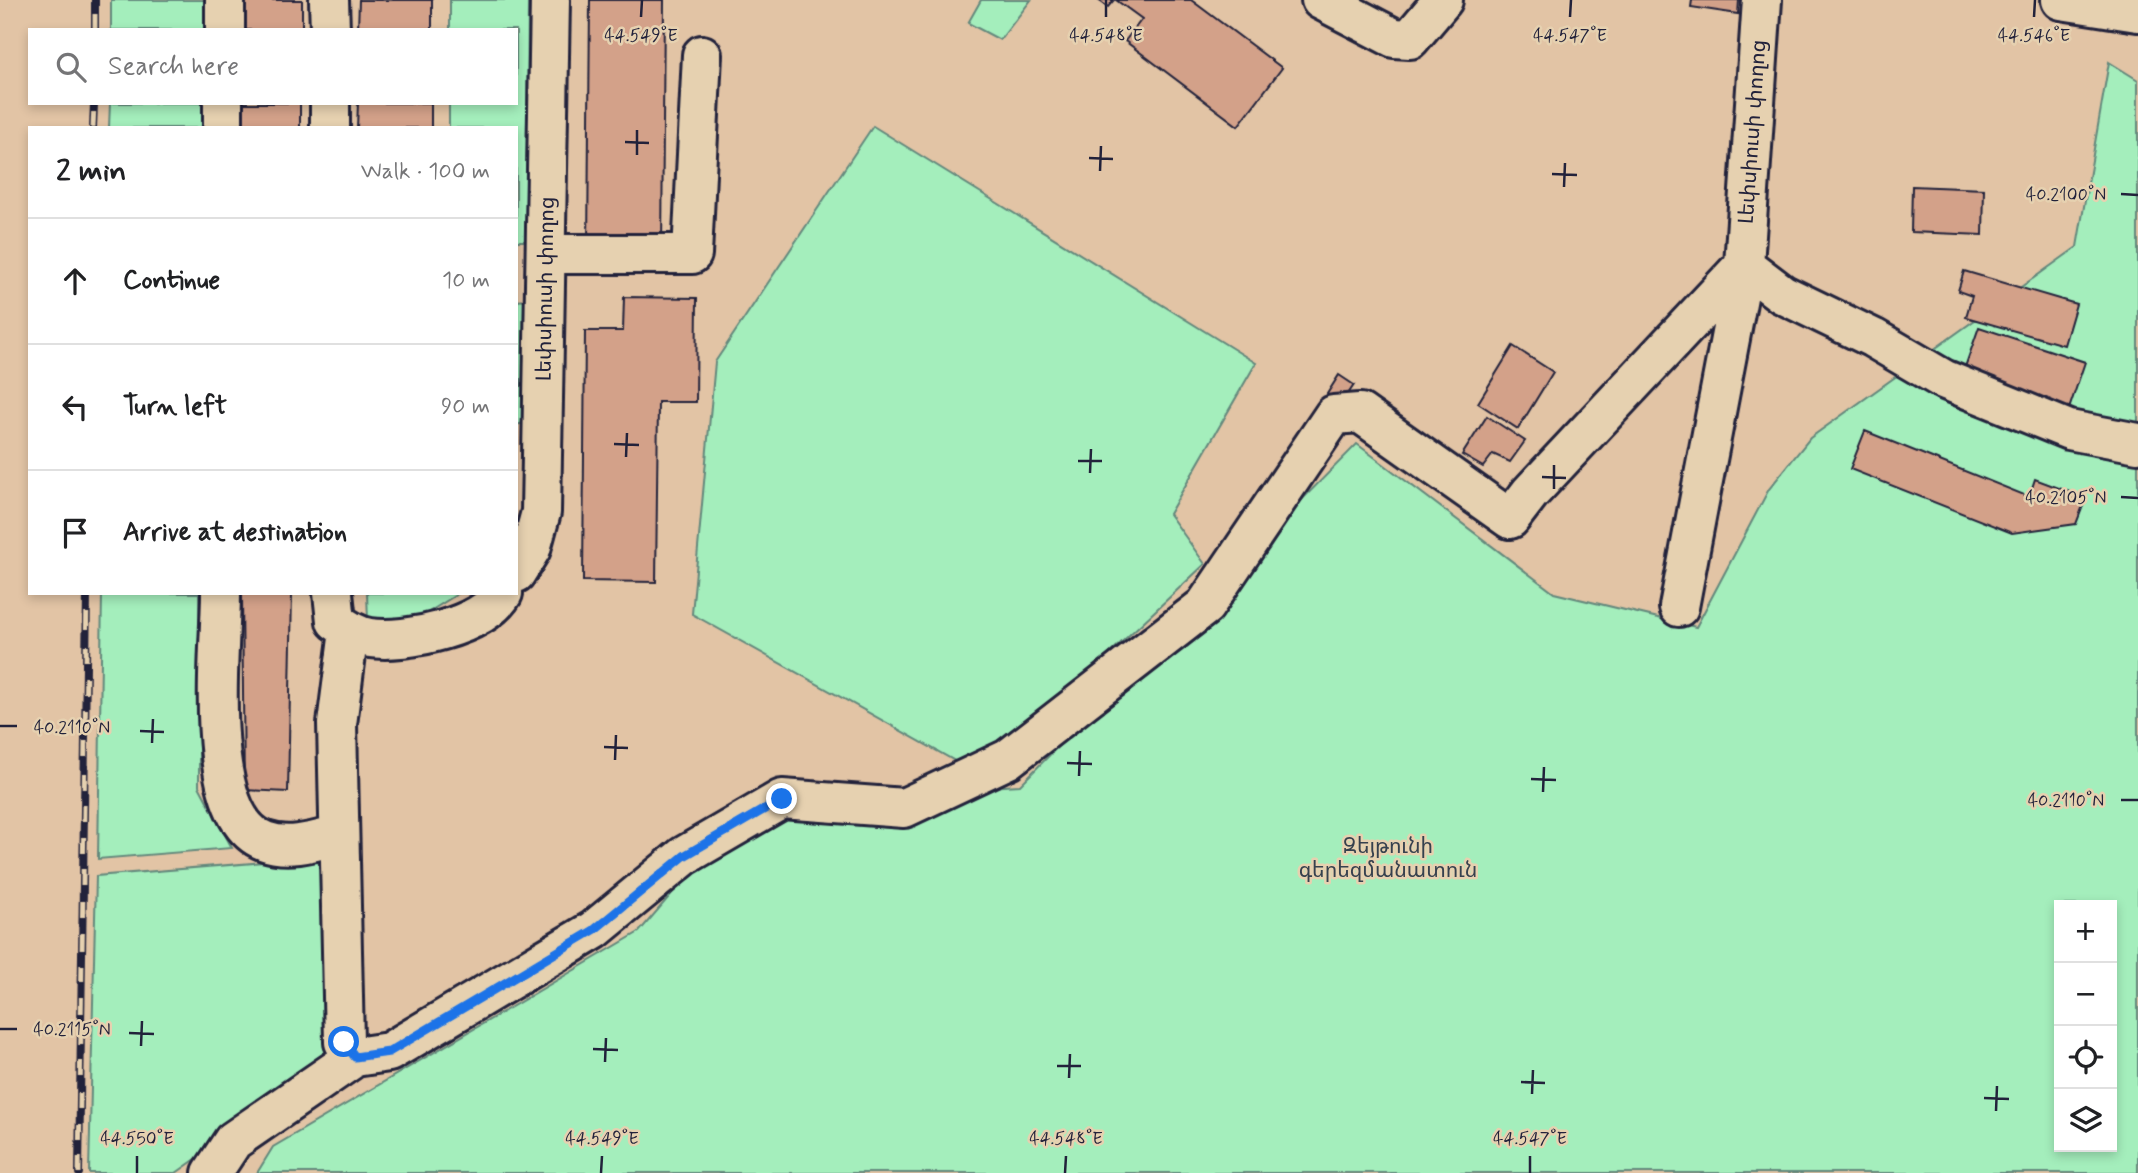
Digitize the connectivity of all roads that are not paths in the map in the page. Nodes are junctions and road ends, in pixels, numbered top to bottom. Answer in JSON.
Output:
{"nodes":[{"id":1,"x":225,"y":0,"type":"edge"},
{"id":2,"x":330,"y":0,"type":"edge"},
{"id":3,"x":550,"y":0,"type":"edge"},
{"id":4,"x":1321,"y":0,"type":"edge"},
{"id":5,"x":1443,"y":0,"type":"edge"},
{"id":6,"x":1762,"y":0,"type":"edge"},
{"id":7,"x":2061,"y":0,"type":"edge"},
{"id":8,"x":2138,"y":12,"type":"edge"},
{"id":9,"x":225,"y":28,"type":"edge"},
{"id":10,"x":330,"y":28,"type":"edge"},
{"id":11,"x":702,"y":55,"type":"dead end"},
{"id":12,"x":223,"y":105,"type":"edge"},
{"id":13,"x":330,"y":105,"type":"edge"},
{"id":14,"x":223,"y":126,"type":"edge"},
{"id":15,"x":330,"y":126,"type":"edge"},
{"id":16,"x":546,"y":254,"type":"junction"},
{"id":17,"x":1744,"y":265,"type":"junction"},
{"id":18,"x":2138,"y":443,"type":"edge"},
{"id":19,"x":518,"y":570,"type":"edge"},
{"id":20,"x":221,"y":595,"type":"edge"},
{"id":21,"x":333,"y":595,"type":"edge"},
{"id":22,"x":502,"y":595,"type":"edge"},
{"id":23,"x":1679,"y":607,"type":"dead end"},
{"id":24,"x":349,"y":631,"type":"junction"},
{"id":25,"x":339,"y":835,"type":"junction"},
{"id":26,"x":355,"y":1057,"type":"junction"},
{"id":27,"x":212,"y":1173,"type":"edge"}],
"edges":[{"from":1,"to":9,"type":"street"},
{"from":2,"to":10,"type":"street"},
{"from":3,"to":16,"type":"street","name":"Լեփսիուսի փողոց"},
{"from":4,"to":5,"type":"street"},
{"from":6,"to":17,"type":"street","name":"Լեփսիուսի փողոց"},
{"from":7,"to":8,"type":"street"},
{"from":11,"to":16,"type":"street"},
{"from":12,"to":14,"type":"street"},
{"from":13,"to":15,"type":"street"},
{"from":16,"to":19,"type":"street","name":"Լեփսիուսի փողոց"},
{"from":17,"to":18,"type":"street"},
{"from":17,"to":23,"type":"street","name":"Լեփսիուսի փողոց"},
{"from":17,"to":26,"type":"street"},
{"from":20,"to":25,"type":"street"},
{"from":21,"to":24,"type":"street"},
{"from":22,"to":24,"type":"street"},
{"from":24,"to":25,"type":"street"},
{"from":25,"to":26,"type":"street"},
{"from":26,"to":27,"type":"street"}]}
